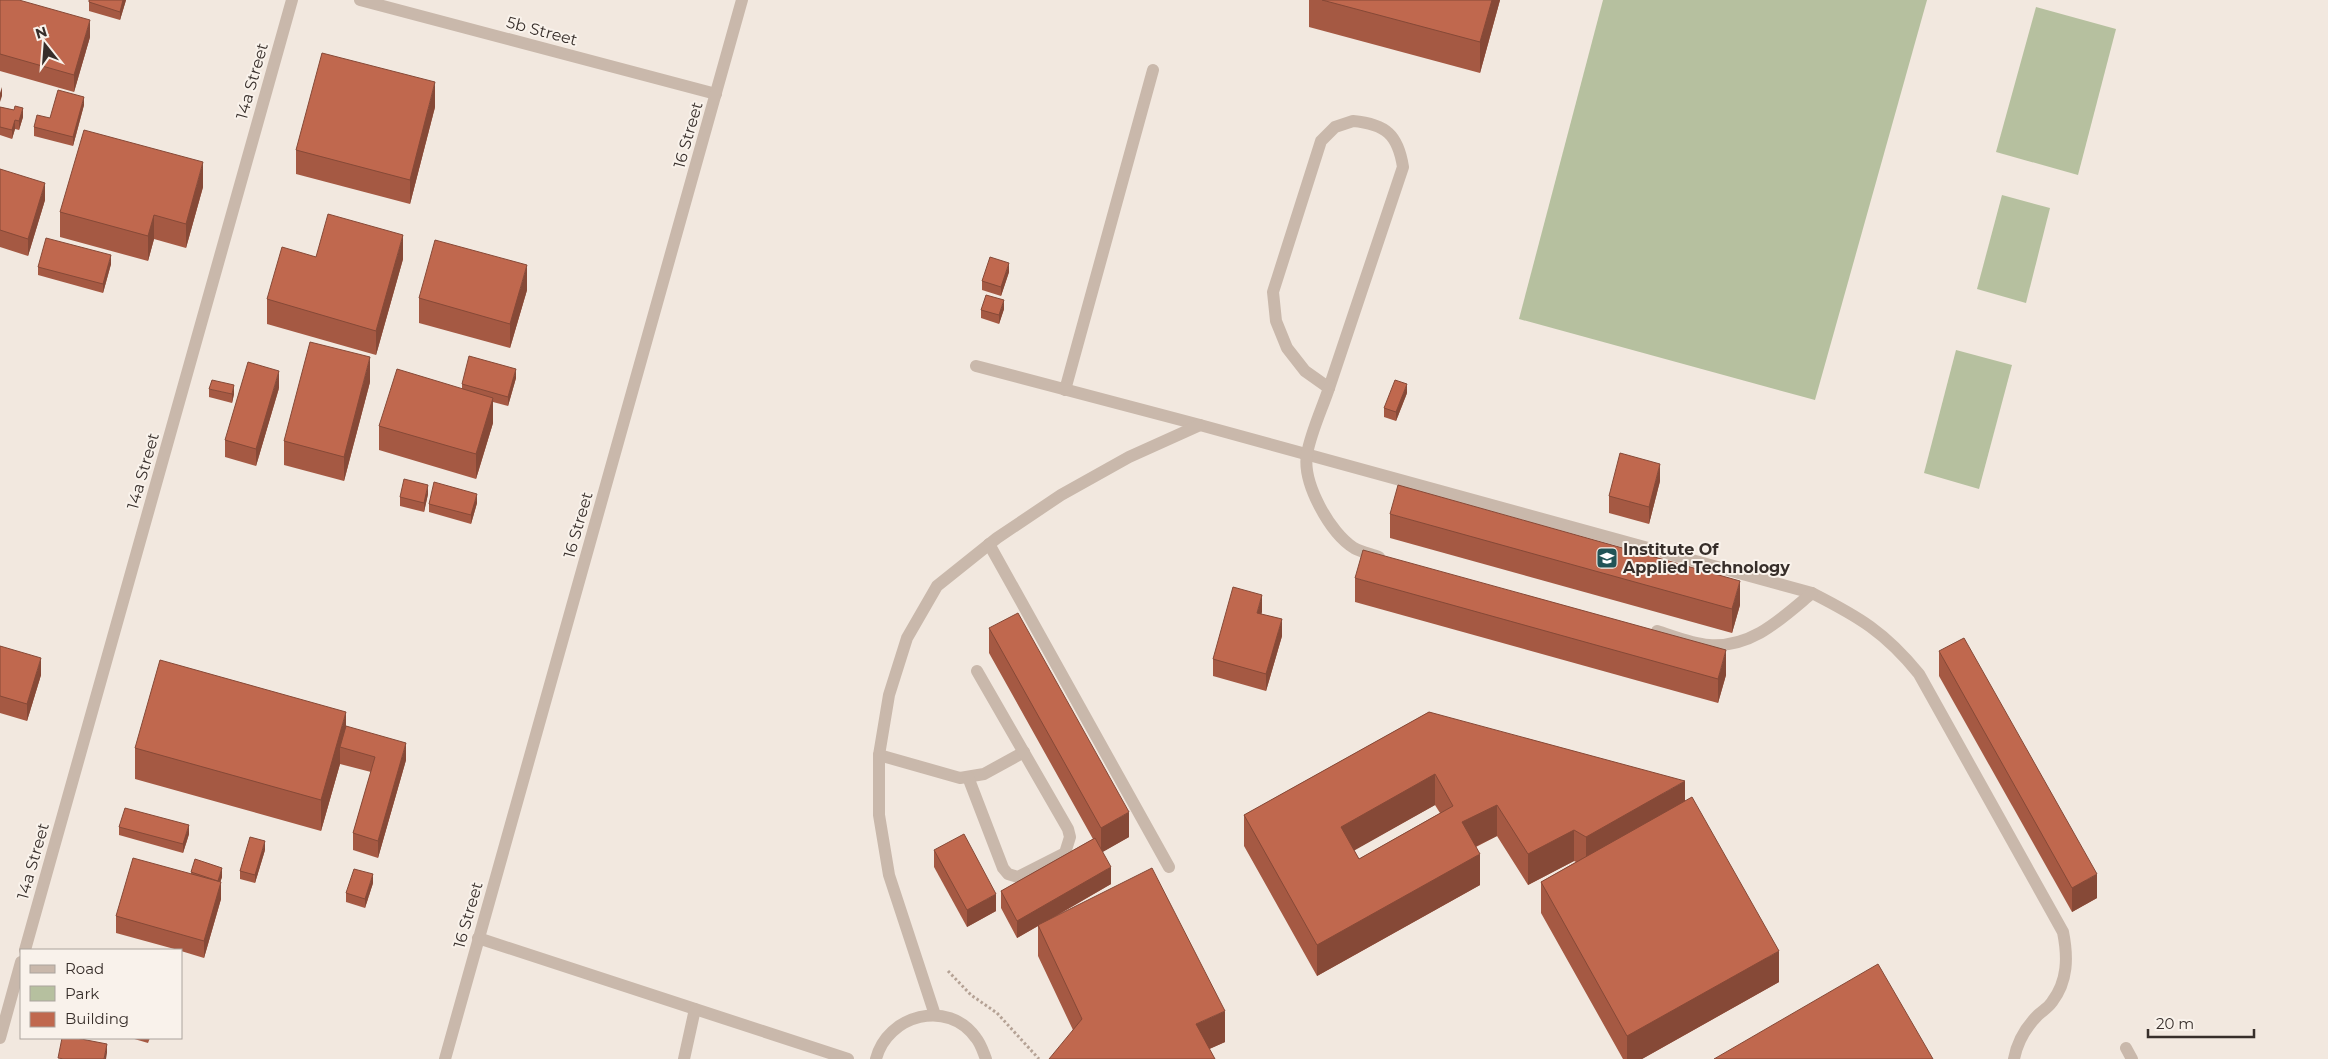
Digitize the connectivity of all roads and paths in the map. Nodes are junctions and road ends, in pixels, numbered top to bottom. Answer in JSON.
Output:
{"nodes":[{"id":1,"x":292,"y":0,"type":"edge"},
{"id":2,"x":360,"y":0,"type":"edge"},
{"id":3,"x":742,"y":0,"type":"edge"},
{"id":4,"x":1152,"y":70,"type":"dead end"},
{"id":5,"x":716,"y":94,"type":"junction"},
{"id":6,"x":976,"y":366,"type":"dead end"},
{"id":7,"x":1329,"y":388,"type":"junction"},
{"id":8,"x":1065,"y":390,"type":"junction"},
{"id":9,"x":1200,"y":425,"type":"junction"},
{"id":10,"x":1307,"y":456,"type":"junction"},
{"id":11,"x":990,"y":544,"type":"junction"},
{"id":12,"x":1387,"y":559,"type":"edge"},
{"id":13,"x":1812,"y":593,"type":"junction"},
{"id":14,"x":1642,"y":628,"type":"edge"},
{"id":15,"x":978,"y":671,"type":"dead end"},
{"id":16,"x":1024,"y":752,"type":"junction"},
{"id":17,"x":879,"y":755,"type":"junction"},
{"id":18,"x":968,"y":777,"type":"junction"},
{"id":19,"x":1169,"y":867,"type":"dead end"},
{"id":20,"x":478,"y":938,"type":"junction"},
{"id":21,"x":25,"y":949,"type":"edge"},
{"id":22,"x":20,"y":966,"type":"edge"},
{"id":23,"x":946,"y":969,"type":"dead end"},
{"id":24,"x":695,"y":1009,"type":"junction"},
{"id":25,"x":935,"y":1015,"type":"junction"},
{"id":26,"x":0,"y":1038,"type":"edge"},
{"id":27,"x":445,"y":1059,"type":"edge"},
{"id":28,"x":684,"y":1059,"type":"edge"},
{"id":29,"x":848,"y":1059,"type":"edge"},
{"id":30,"x":876,"y":1059,"type":"edge"},
{"id":31,"x":986,"y":1059,"type":"edge"},
{"id":32,"x":1039,"y":1059,"type":"edge"},
{"id":33,"x":2014,"y":1059,"type":"edge"}],
"edges":[{"from":1,"to":21,"type":"street","name":"14a Street"},
{"from":2,"to":5,"type":"street","name":"5b Street"},
{"from":3,"to":5,"type":"street","name":"16 Street"},
{"from":4,"to":8,"type":"street"},
{"from":5,"to":20,"type":"street","name":"16 Street"},
{"from":6,"to":8,"type":"street"},
{"from":7,"to":7,"type":"street"},
{"from":7,"to":10,"type":"street"},
{"from":8,"to":9,"type":"street"},
{"from":9,"to":10,"type":"street"},
{"from":9,"to":11,"type":"street"},
{"from":10,"to":12,"type":"street"},
{"from":10,"to":13,"type":"street"},
{"from":11,"to":17,"type":"street"},
{"from":11,"to":19,"type":"street"},
{"from":13,"to":14,"type":"street"},
{"from":13,"to":33,"type":"street"},
{"from":15,"to":16,"type":"street"},
{"from":16,"to":18,"type":"street"},
{"from":16,"to":18,"type":"street"},
{"from":17,"to":18,"type":"street"},
{"from":17,"to":25,"type":"street"},
{"from":20,"to":24,"type":"street"},
{"from":20,"to":27,"type":"street","name":"16 Street"},
{"from":22,"to":26,"type":"street"},
{"from":23,"to":32,"type":"path"},
{"from":24,"to":28,"type":"street"},
{"from":24,"to":29,"type":"street"},
{"from":25,"to":30,"type":"street"},
{"from":25,"to":31,"type":"street"}]}
